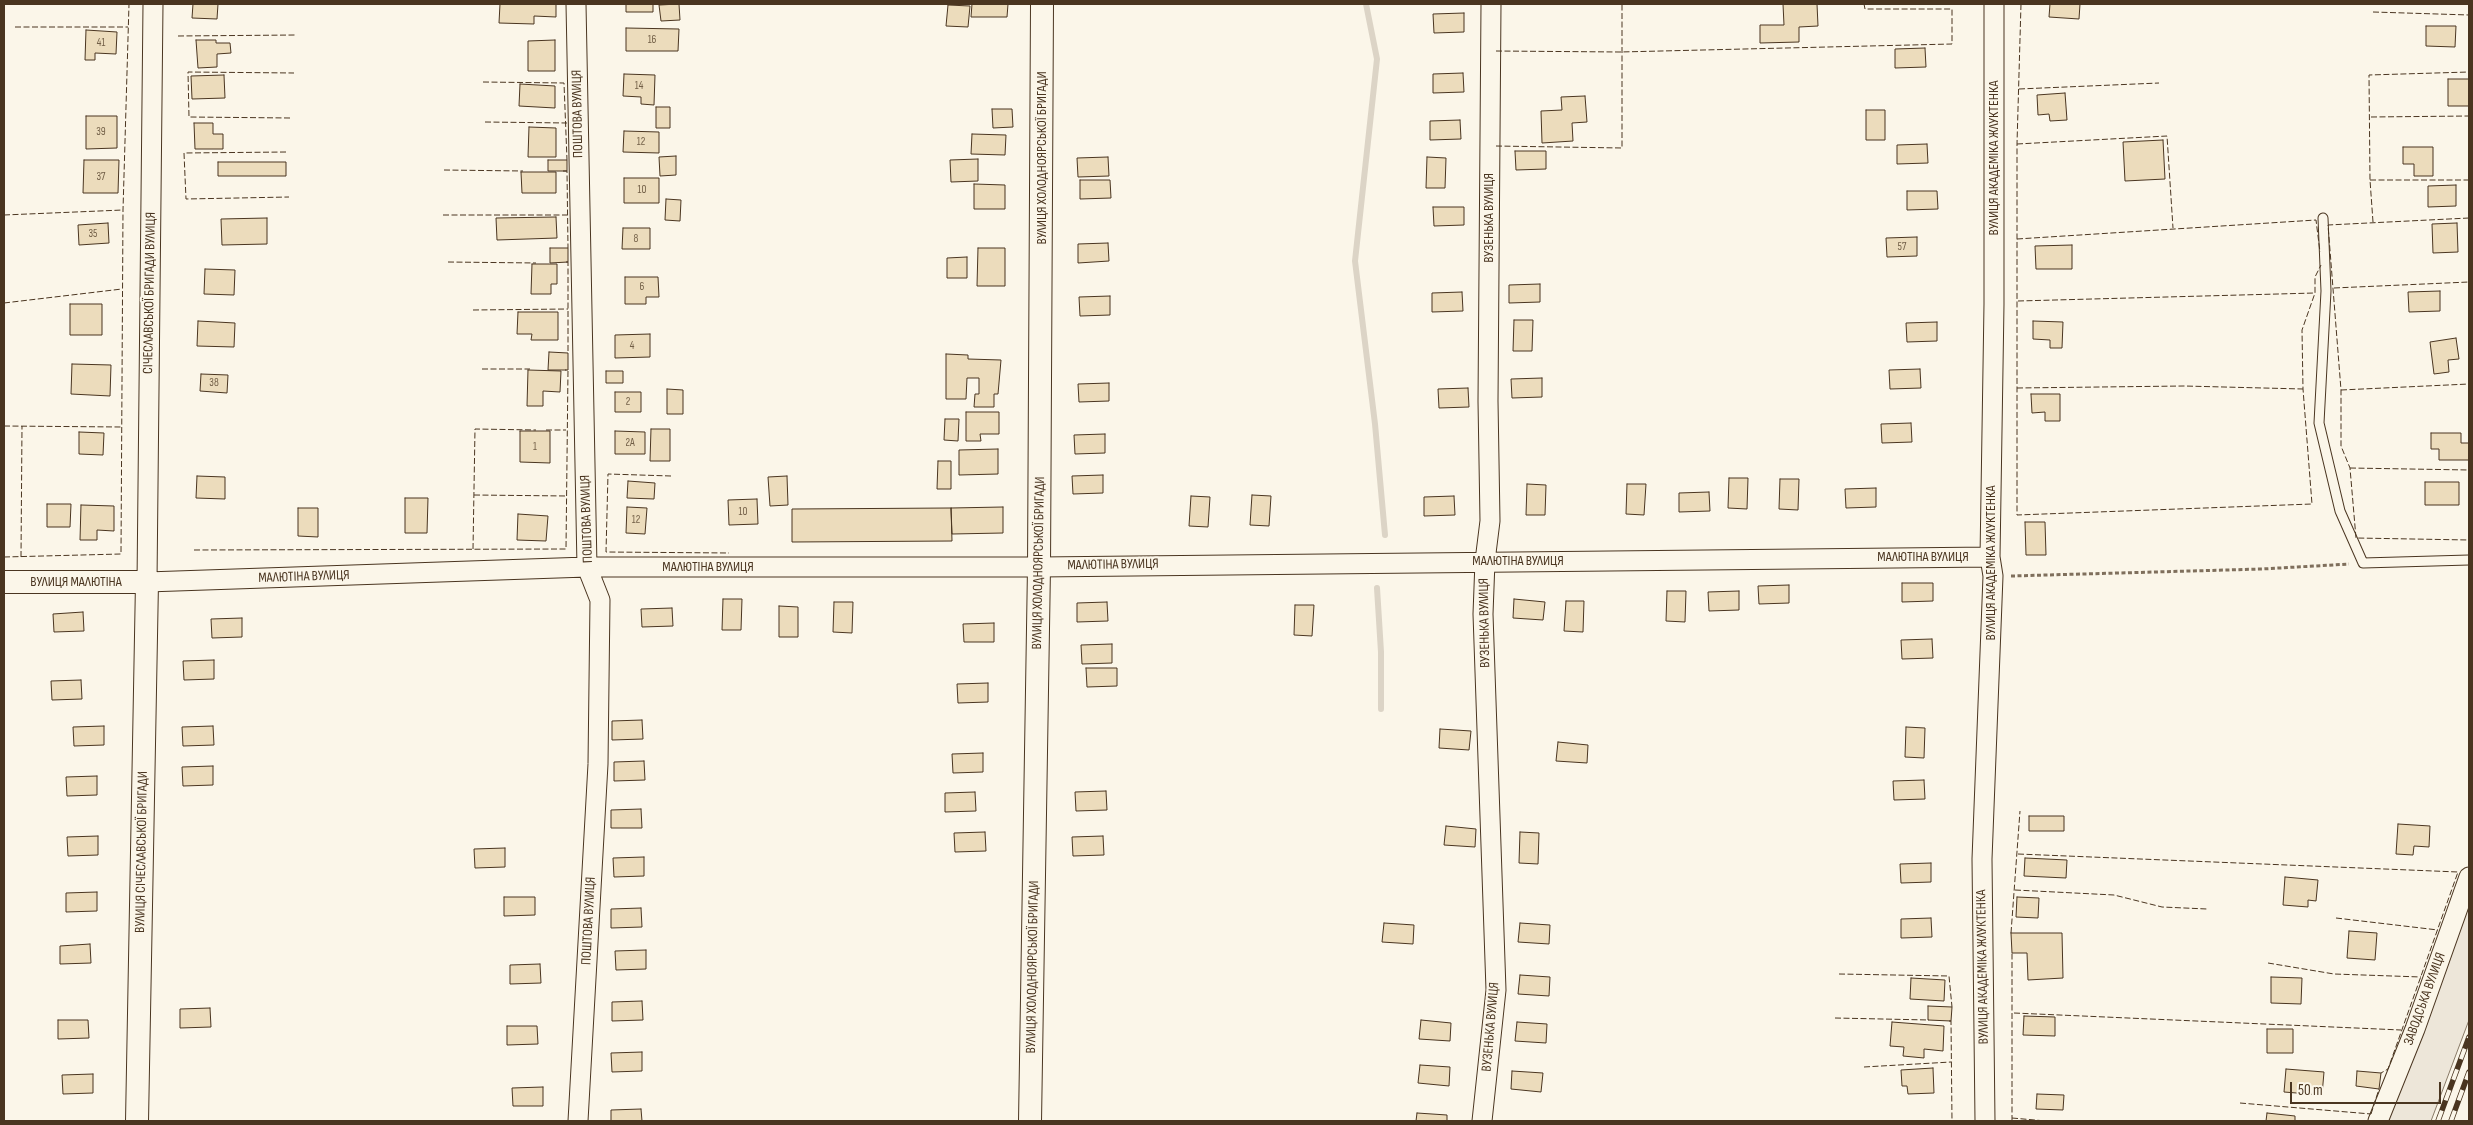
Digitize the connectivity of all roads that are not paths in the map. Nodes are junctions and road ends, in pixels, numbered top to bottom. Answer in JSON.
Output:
{"nodes":[{"id":1,"x":153,"y":4,"type":"edge"},
{"id":2,"x":576,"y":4,"type":"edge"},
{"id":3,"x":1042,"y":4,"type":"edge"},
{"id":4,"x":1491,"y":4,"type":"edge"},
{"id":5,"x":1994,"y":4,"type":"edge"},
{"id":6,"x":2323,"y":218,"type":"dead end"},
{"id":7,"x":1990,"y":557,"type":"junction"},
{"id":8,"x":2469,"y":560,"type":"edge"},
{"id":9,"x":1485,"y":561,"type":"junction"},
{"id":10,"x":1039,"y":566,"type":"junction"},
{"id":11,"x":588,"y":567,"type":"junction"},
{"id":12,"x":4,"y":582,"type":"edge"},
{"id":13,"x":147,"y":582,"type":"junction"},
{"id":14,"x":2469,"y":877,"type":"edge"},
{"id":15,"x":137,"y":1121,"type":"edge"},
{"id":16,"x":578,"y":1121,"type":"edge"},
{"id":17,"x":1030,"y":1121,"type":"edge"},
{"id":18,"x":1482,"y":1121,"type":"edge"},
{"id":19,"x":1986,"y":1121,"type":"edge"},
{"id":20,"x":2378,"y":1121,"type":"edge"}],
"edges":[{"from":1,"to":13,"type":"street","name":"СІЧЕСЛАВСЬКОЇ БРИГАДИ ВУЛИЦЯ"},
{"from":2,"to":11,"type":"street","name":"ПОШТОВА ВУЛИЦЯ"},
{"from":3,"to":10,"type":"street","name":"ВУЛИЦЯ ХОЛОДНОЯРСЬКОЇ БРИГАДИ"},
{"from":4,"to":9,"type":"street","name":"ВУЗЕНЬКА ВУЛИЦЯ"},
{"from":5,"to":7,"type":"street","name":"ВУЛИЦЯ АКАДЕМІКА ЖЛУКТЕНКА"},
{"from":6,"to":8,"type":"lane"},
{"from":7,"to":9,"type":"street","name":"МАЛЮТІНА ВУЛИЦЯ"},
{"from":7,"to":19,"type":"street","name":"ВУЛИЦЯ АКАДЕМІКА ЖЛУКТЕНКА"},
{"from":9,"to":10,"type":"street","name":"МАЛЮТІНА ВУЛИЦЯ"},
{"from":9,"to":18,"type":"street","name":"ВУЗЕНЬКА ВУЛИЦЯ"},
{"from":10,"to":11,"type":"street","name":"МАЛЮТІНА ВУЛИЦЯ"},
{"from":10,"to":17,"type":"street","name":"ВУЛИЦЯ ХОЛОДНОЯРСЬКОЇ БРИГАДИ"},
{"from":11,"to":13,"type":"street","name":"МАЛЮТІНА ВУЛИЦЯ"},
{"from":11,"to":16,"type":"street","name":"ПОШТОВА ВУЛИЦЯ"},
{"from":12,"to":13,"type":"street","name":"ВУЛИЦЯ МАЛЮТІНА"},
{"from":13,"to":15,"type":"street","name":"ВУЛИЦЯ СІЧЕСЛАВСЬКОЇ БРИГАДИ"},
{"from":14,"to":20,"type":"street","name":"ЗАВОДСЬКА ВУЛИЦЯ"}]}
